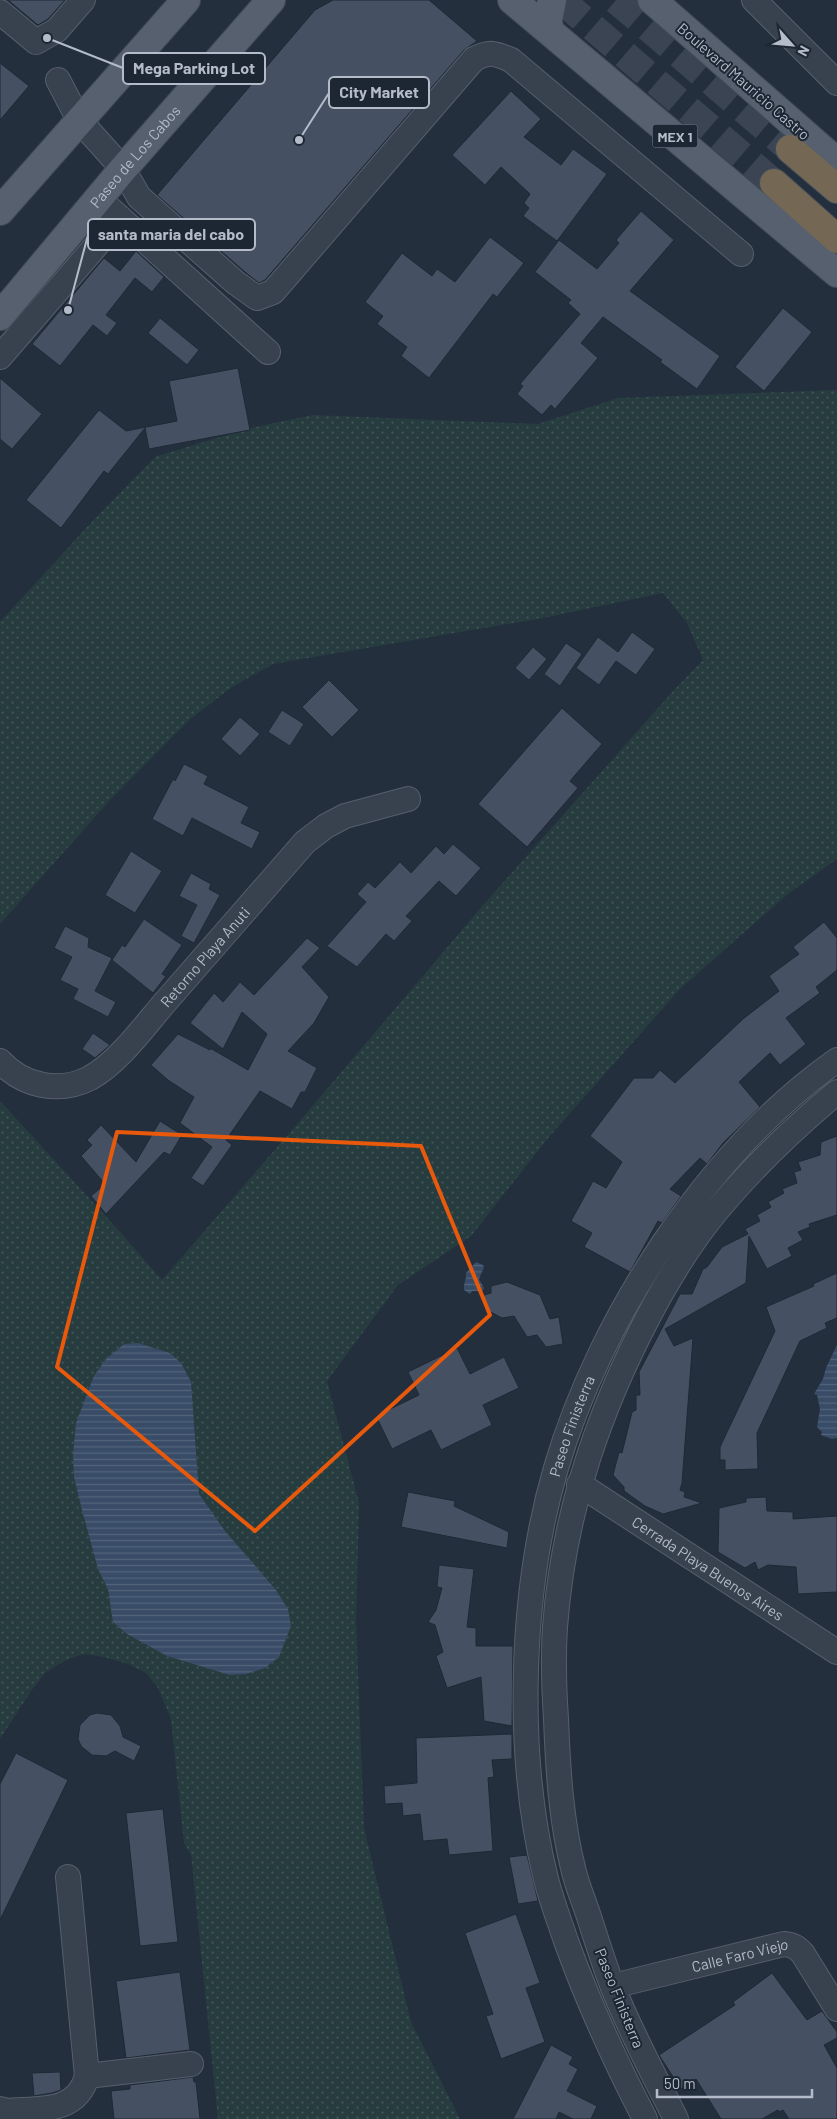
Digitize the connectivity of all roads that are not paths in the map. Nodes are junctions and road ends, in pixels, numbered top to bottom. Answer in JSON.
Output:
{"nodes":[{"id":1,"x":83,"y":0,"type":"edge"},
{"id":2,"x":271,"y":0,"type":"edge"},
{"id":3,"x":512,"y":0,"type":"edge"},
{"id":4,"x":552,"y":0,"type":"edge"},
{"id":5,"x":652,"y":0,"type":"edge"},
{"id":6,"x":754,"y":0,"type":"edge"},
{"id":7,"x":184,"y":2,"type":"edge"},
{"id":8,"x":0,"y":12,"type":"edge"},
{"id":9,"x":549,"y":30,"type":"junction"},
{"id":10,"x":58,"y":80,"type":"dead end"},
{"id":11,"x":837,"y":83,"type":"edge"},
{"id":12,"x":80,"y":120,"type":"junction"},
{"id":13,"x":790,"y":149,"type":"tunnel mouth"},
{"id":14,"x":837,"y":162,"type":"edge"},
{"id":15,"x":123,"y":169,"type":"junction"},
{"id":16,"x":774,"y":183,"type":"tunnel mouth"},
{"id":17,"x":837,"y":189,"type":"edge"},
{"id":18,"x":99,"y":200,"type":"junction"},
{"id":19,"x":0,"y":211,"type":"edge"},
{"id":20,"x":120,"y":218,"type":"junction"},
{"id":21,"x":837,"y":239,"type":"edge"},
{"id":22,"x":741,"y":254,"type":"dead end"},
{"id":23,"x":837,"y":273,"type":"edge"},
{"id":24,"x":0,"y":316,"type":"edge"},
{"id":25,"x":268,"y":352,"type":"dead end"},
{"id":26,"x":0,"y":357,"type":"edge"},
{"id":27,"x":408,"y":799,"type":"dead end"},
{"id":28,"x":837,"y":1060,"type":"edge"},
{"id":29,"x":0,"y":1061,"type":"edge"},
{"id":30,"x":837,"y":1092,"type":"edge"},
{"id":31,"x":579,"y":1484,"type":"junction"},
{"id":32,"x":837,"y":1652,"type":"edge"},
{"id":33,"x":574,"y":1872,"type":"junction"},
{"id":34,"x":68,"y":1877,"type":"dead end"},
{"id":35,"x":546,"y":1879,"type":"junction"},
{"id":36,"x":613,"y":1986,"type":"junction"},
{"id":37,"x":837,"y":2009,"type":"edge"},
{"id":38,"x":191,"y":2064,"type":"dead end"},
{"id":39,"x":87,"y":2076,"type":"junction"},
{"id":40,"x":14,"y":2113,"type":"edge"},
{"id":41,"x":59,"y":2113,"type":"edge"},
{"id":42,"x":646,"y":2119,"type":"edge"},
{"id":43,"x":676,"y":2119,"type":"edge"}],
"edges":[{"from":1,"to":8,"type":"street"},
{"from":2,"to":15,"type":"main road","name":"Paseo de Los Cabos"},
{"from":3,"to":9,"type":"main road","number":"MEX 1"},
{"from":4,"to":9,"type":"main road"},
{"from":5,"to":14,"type":"main road","name":"Boulevard Mauricio Castro"},
{"from":6,"to":11,"type":"street"},
{"from":7,"to":12,"type":"main road"},
{"from":9,"to":23,"type":"main road","number":"MEX 1"},
{"from":10,"to":12,"type":"street"},
{"from":12,"to":15,"type":"street"},
{"from":12,"to":19,"type":"main road"},
{"from":13,"to":17,"type":"highway","name":"Boulevard Mauricio Castro"},
{"from":15,"to":18,"type":"main road","name":"Paseo de Los Cabos"},
{"from":15,"to":22,"type":"street"},
{"from":16,"to":21,"type":"highway"},
{"from":18,"to":20,"type":"street"},
{"from":18,"to":24,"type":"main road","name":"Paseo de Los Cabos"},
{"from":20,"to":25,"type":"street"},
{"from":20,"to":26,"type":"street"},
{"from":27,"to":29,"type":"street","name":"Retorno Playa Anuti"},
{"from":28,"to":35,"type":"street","name":"Paseo Finisterra"},
{"from":30,"to":31,"type":"street","name":"Paseo Finisterra"},
{"from":31,"to":32,"type":"street","name":"Cerrada Playa Buenos Aires"},
{"from":31,"to":33,"type":"street","name":"Paseo Finisterra"},
{"from":33,"to":35,"type":"street"},
{"from":33,"to":36,"type":"street","name":"Paseo Finisterra"},
{"from":34,"to":39,"type":"street"},
{"from":35,"to":42,"type":"street","name":"Paseo Finisterra"},
{"from":36,"to":37,"type":"street","name":"Calle Faro Viejo"},
{"from":36,"to":43,"type":"street","name":"Paseo Finisterra"},
{"from":38,"to":39,"type":"street"},
{"from":39,"to":41,"type":"street"},
{"from":40,"to":41,"type":"street"}]}
